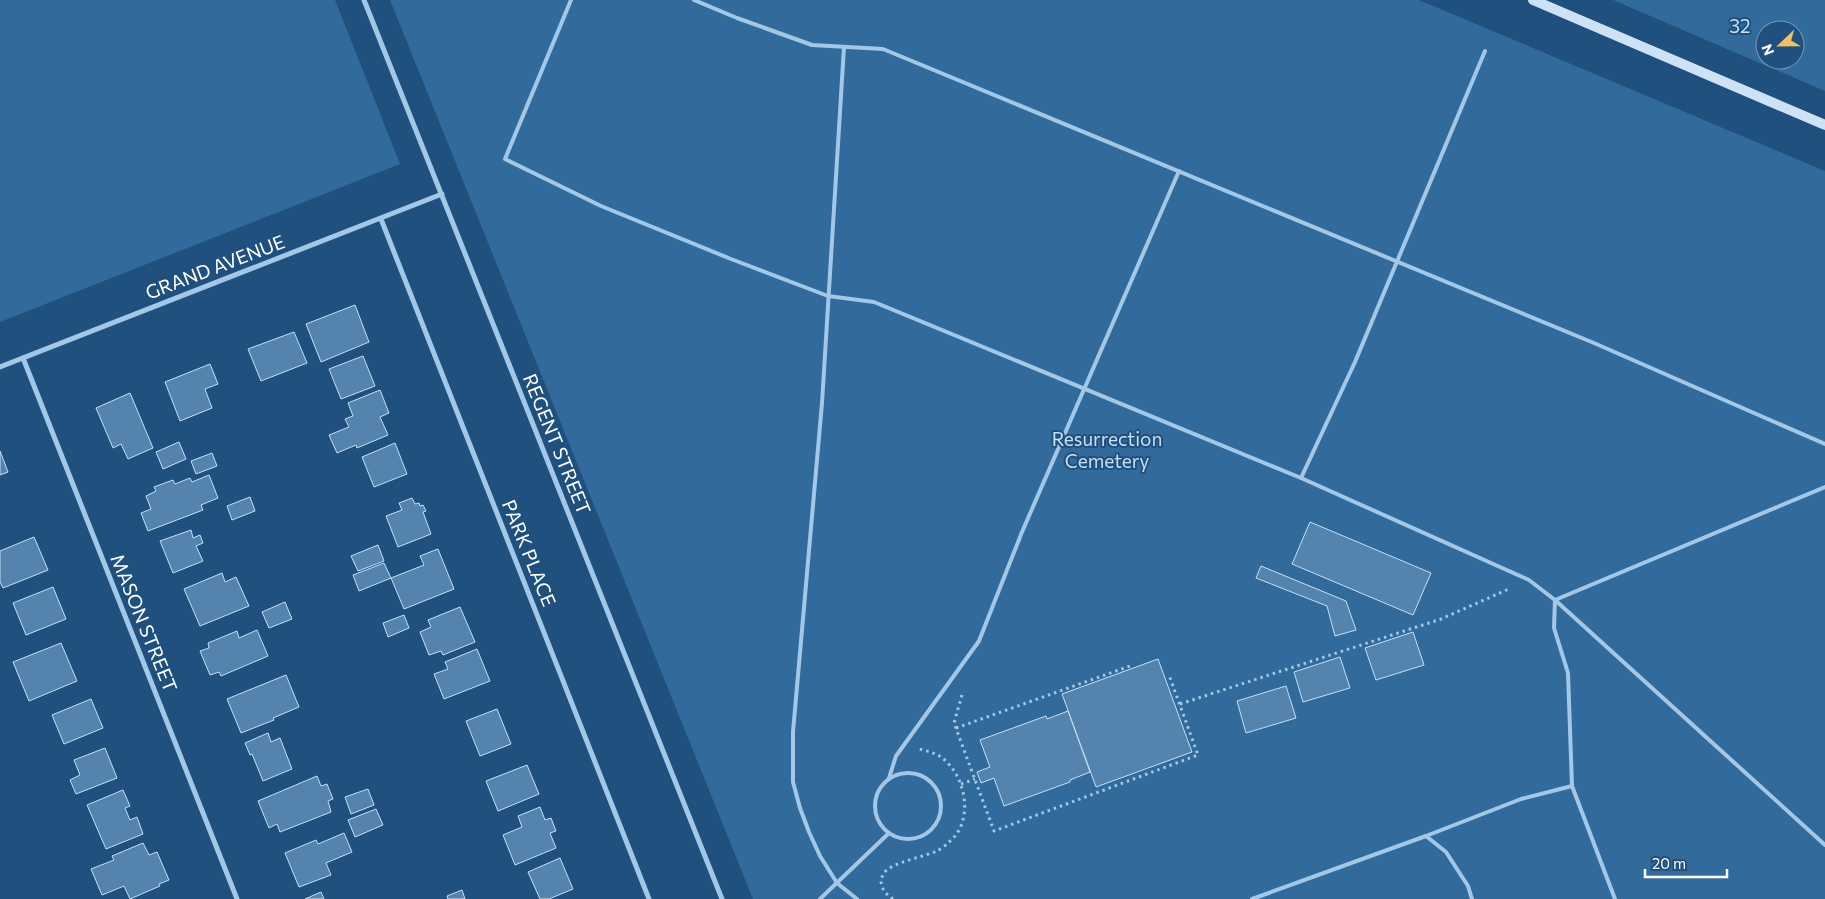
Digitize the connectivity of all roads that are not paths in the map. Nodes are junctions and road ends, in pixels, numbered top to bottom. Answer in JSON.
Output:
{"nodes":[{"id":1,"x":364,"y":0,"type":"edge"},
{"id":2,"x":571,"y":0,"type":"edge"},
{"id":3,"x":694,"y":0,"type":"edge"},
{"id":4,"x":1533,"y":0,"type":"edge"},
{"id":5,"x":844,"y":47,"type":"junction"},
{"id":6,"x":1485,"y":51,"type":"dead end"},
{"id":7,"x":1825,"y":125,"type":"edge"},
{"id":8,"x":1179,"y":170,"type":"junction"},
{"id":9,"x":442,"y":194,"type":"junction"},
{"id":10,"x":381,"y":219,"type":"junction"},
{"id":11,"x":1398,"y":263,"type":"junction"},
{"id":12,"x":828,"y":296,"type":"junction"},
{"id":13,"x":23,"y":358,"type":"junction"},
{"id":14,"x":0,"y":367,"type":"edge"},
{"id":15,"x":1084,"y":389,"type":"junction"},
{"id":16,"x":1825,"y":444,"type":"edge"},
{"id":17,"x":1300,"y":478,"type":"junction"},
{"id":18,"x":1825,"y":487,"type":"edge"},
{"id":19,"x":1555,"y":600,"type":"junction"},
{"id":20,"x":889,"y":778,"type":"junction"},
{"id":21,"x":1572,"y":786,"type":"junction"},
{"id":22,"x":889,"y":833,"type":"junction"},
{"id":23,"x":1426,"y":836,"type":"junction"},
{"id":24,"x":1825,"y":846,"type":"edge"},
{"id":25,"x":837,"y":883,"type":"junction"},
{"id":26,"x":237,"y":899,"type":"edge"},
{"id":27,"x":650,"y":899,"type":"edge"},
{"id":28,"x":722,"y":899,"type":"edge"},
{"id":29,"x":820,"y":899,"type":"edge"},
{"id":30,"x":857,"y":899,"type":"edge"},
{"id":31,"x":1252,"y":899,"type":"edge"},
{"id":32,"x":1472,"y":899,"type":"edge"},
{"id":33,"x":1615,"y":899,"type":"edge"}],
"edges":[{"from":1,"to":9,"type":"street","name":"REGENT STREET"},
{"from":2,"to":12,"type":"lane"},
{"from":3,"to":5,"type":"lane"},
{"from":4,"to":7,"type":"main road"},
{"from":5,"to":8,"type":"lane"},
{"from":5,"to":12,"type":"lane"},
{"from":6,"to":11,"type":"lane"},
{"from":8,"to":11,"type":"lane"},
{"from":8,"to":15,"type":"lane"},
{"from":9,"to":10,"type":"street","name":"GRAND AVENUE"},
{"from":9,"to":28,"type":"street","name":"REGENT STREET"},
{"from":10,"to":13,"type":"street","name":"GRAND AVENUE"},
{"from":10,"to":27,"type":"street","name":"PARK PLACE"},
{"from":11,"to":16,"type":"lane"},
{"from":11,"to":17,"type":"lane"},
{"from":12,"to":15,"type":"lane"},
{"from":12,"to":25,"type":"lane"},
{"from":13,"to":14,"type":"street","name":"GRAND AVENUE"},
{"from":13,"to":26,"type":"street","name":"MASON STREET"},
{"from":15,"to":17,"type":"lane"},
{"from":15,"to":20,"type":"lane"},
{"from":17,"to":19,"type":"lane"},
{"from":18,"to":19,"type":"lane"},
{"from":19,"to":21,"type":"lane"},
{"from":19,"to":24,"type":"lane"},
{"from":20,"to":22,"type":"lane"},
{"from":20,"to":22,"type":"lane"},
{"from":21,"to":23,"type":"lane"},
{"from":21,"to":33,"type":"lane"},
{"from":22,"to":25,"type":"lane"},
{"from":23,"to":31,"type":"lane"},
{"from":23,"to":32,"type":"lane"},
{"from":25,"to":29,"type":"lane"},
{"from":25,"to":30,"type":"lane"}]}
